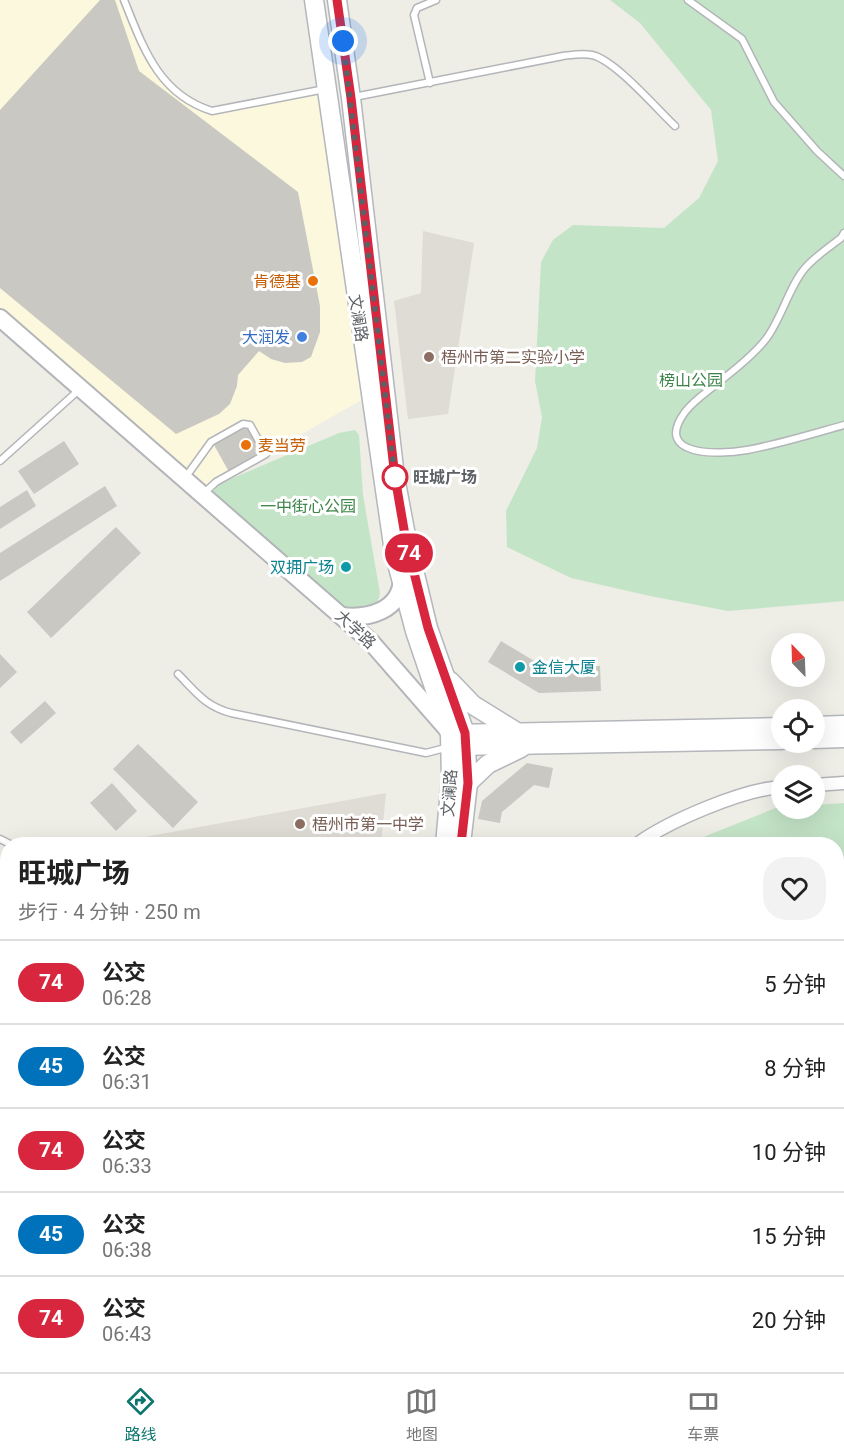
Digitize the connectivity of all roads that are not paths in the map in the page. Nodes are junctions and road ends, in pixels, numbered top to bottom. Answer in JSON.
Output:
{"nodes":[{"id":1,"x":124,"y":0,"type":"edge"},
{"id":2,"x":314,"y":0,"type":"edge"},
{"id":3,"x":337,"y":0,"type":"edge"},
{"id":4,"x":414,"y":0,"type":"edge"},
{"id":5,"x":436,"y":0,"type":"edge"},
{"id":6,"x":688,"y":0,"type":"edge"},
{"id":7,"x":417,"y":8,"type":"junction"},
{"id":8,"x":430,"y":82,"type":"junction"},
{"id":9,"x":327,"y":88,"type":"junction"},
{"id":10,"x":351,"y":98,"type":"junction"},
{"id":11,"x":675,"y":126,"type":"dead end"},
{"id":12,"x":844,"y":177,"type":"edge"},
{"id":13,"x":844,"y":232,"type":"edge"},
{"id":14,"x":0,"y":318,"type":"edge"},
{"id":15,"x":81,"y":388,"type":"junction"},
{"id":16,"x":844,"y":425,"type":"edge"},
{"id":17,"x":0,"y":460,"type":"edge"},
{"id":18,"x":185,"y":479,"type":"junction"},
{"id":19,"x":202,"y":494,"type":"junction"},
{"id":20,"x":402,"y":580,"type":"junction"},
{"id":21,"x":342,"y":616,"type":"junction"},
{"id":22,"x":178,"y":674,"type":"dead end"},
{"id":23,"x":444,"y":674,"type":"junction"},
{"id":24,"x":825,"y":726,"type":"edge"},
{"id":25,"x":844,"y":726,"type":"edge"},
{"id":26,"x":771,"y":727,"type":"edge"},
{"id":27,"x":522,"y":738,"type":"junction"},
{"id":28,"x":844,"y":738,"type":"edge"},
{"id":29,"x":825,"y":739,"type":"edge"},
{"id":30,"x":458,"y":740,"type":"junction"},
{"id":31,"x":771,"y":740,"type":"edge"},
{"id":32,"x":468,"y":783,"type":"junction"},
{"id":33,"x":844,"y":783,"type":"edge"},
{"id":34,"x":825,"y":784,"type":"edge"},
{"id":35,"x":771,"y":789,"type":"edge"},
{"id":36,"x":446,"y":837,"type":"edge"},
{"id":37,"x":462,"y":837,"type":"edge"},
{"id":38,"x":647,"y":837,"type":"edge"}],
"edges":[{"from":1,"to":9,"type":"lane"},
{"from":2,"to":9,"type":"main road","name":"文澜路"},
{"from":3,"to":10,"type":"main road","name":"文澜路"},
{"from":4,"to":7,"type":"lane"},
{"from":5,"to":7,"type":"lane"},
{"from":6,"to":12,"type":"lane"},
{"from":7,"to":8,"type":"lane"},
{"from":8,"to":10,"type":"lane"},
{"from":8,"to":11,"type":"lane"},
{"from":9,"to":20,"type":"main road","name":"文澜路"},
{"from":10,"to":23,"type":"main road","name":"文澜路"},
{"from":13,"to":16,"type":"lane"},
{"from":14,"to":15,"type":"street","name":"大学路"},
{"from":15,"to":17,"type":"lane"},
{"from":15,"to":18,"type":"street","name":"大学路"},
{"from":18,"to":19,"type":"street","name":"大学路"},
{"from":18,"to":19,"type":"lane"},
{"from":19,"to":21,"type":"street","name":"大学路"},
{"from":20,"to":21,"type":"street"},
{"from":20,"to":30,"type":"main road","name":"文澜路"},
{"from":21,"to":30,"type":"street","name":"大学路"},
{"from":22,"to":30,"type":"lane"},
{"from":23,"to":27,"type":"main road"},
{"from":23,"to":30,"type":"main road","name":"文澜路"},
{"from":24,"to":25,"type":"main road"},
{"from":26,"to":27,"type":"main road"},
{"from":27,"to":30,"type":"main road"},
{"from":27,"to":31,"type":"main road"},
{"from":27,"to":32,"type":"main road"},
{"from":28,"to":29,"type":"main road"},
{"from":30,"to":32,"type":"main road","name":"文澜路"},
{"from":30,"to":36,"type":"main road","name":"文澜路"},
{"from":32,"to":37,"type":"main road","name":"文澜路"},
{"from":33,"to":34,"type":"street"},
{"from":35,"to":38,"type":"street"}]}
